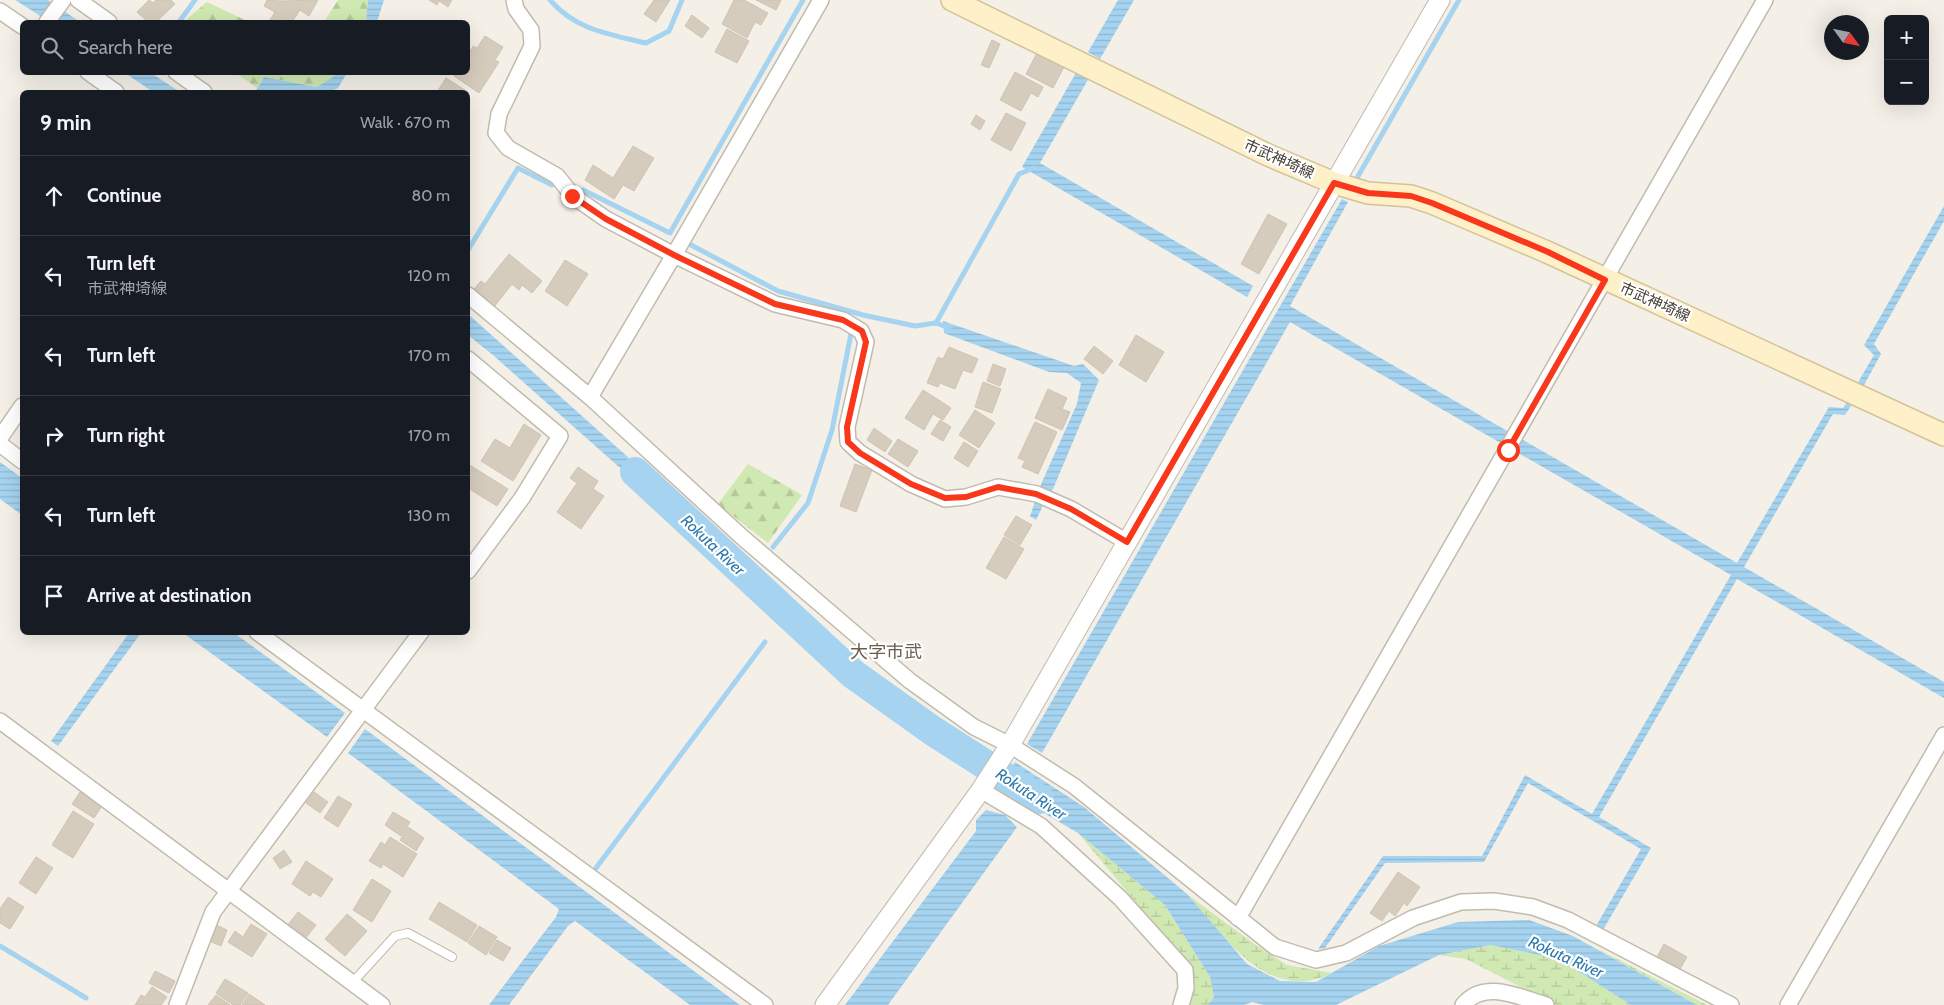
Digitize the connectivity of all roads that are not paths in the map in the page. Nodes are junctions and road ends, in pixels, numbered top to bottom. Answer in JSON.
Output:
{"nodes":[{"id":1,"x":63,"y":0,"type":"edge"},
{"id":2,"x":78,"y":0,"type":"edge"},
{"id":3,"x":514,"y":0,"type":"edge"},
{"id":4,"x":820,"y":0,"type":"edge"},
{"id":5,"x":952,"y":0,"type":"edge"},
{"id":6,"x":1440,"y":0,"type":"edge"},
{"id":7,"x":1765,"y":0,"type":"edge"},
{"id":8,"x":0,"y":11,"type":"edge"},
{"id":9,"x":48,"y":20,"type":"edge"},
{"id":10,"x":106,"y":20,"type":"edge"},
{"id":11,"x":20,"y":25,"type":"edge"},
{"id":12,"x":92,"y":75,"type":"edge"},
{"id":13,"x":180,"y":75,"type":"edge"},
{"id":14,"x":113,"y":90,"type":"edge"},
{"id":15,"x":201,"y":90,"type":"edge"},
{"id":16,"x":1334,"y":183,"type":"junction"},
{"id":17,"x":674,"y":255,"type":"junction"},
{"id":18,"x":1605,"y":280,"type":"junction"},
{"id":19,"x":470,"y":297,"type":"edge"},
{"id":20,"x":470,"y":360,"type":"edge"},
{"id":21,"x":590,"y":397,"type":"junction"},
{"id":22,"x":20,"y":409,"type":"edge"},
{"id":23,"x":1944,"y":435,"type":"edge"},
{"id":24,"x":0,"y":438,"type":"edge"},
{"id":25,"x":0,"y":444,"type":"edge"},
{"id":26,"x":20,"y":459,"type":"edge"},
{"id":27,"x":1127,"y":542,"type":"junction"},
{"id":28,"x":470,"y":568,"type":"edge"},
{"id":29,"x":261,"y":635,"type":"edge"},
{"id":30,"x":419,"y":635,"type":"edge"},
{"id":31,"x":363,"y":710,"type":"junction"},
{"id":32,"x":0,"y":721,"type":"edge"},
{"id":33,"x":1944,"y":735,"type":"edge"},
{"id":34,"x":1010,"y":745,"type":"junction"},
{"id":35,"x":982,"y":790,"type":"junction"},
{"id":36,"x":228,"y":891,"type":"junction"},
{"id":37,"x":1238,"y":918,"type":"junction"},
{"id":38,"x":452,"y":956,"type":"dead end"},
{"id":39,"x":352,"y":983,"type":"junction"},
{"id":40,"x":177,"y":1005,"type":"edge"},
{"id":41,"x":382,"y":1005,"type":"edge"},
{"id":42,"x":765,"y":1005,"type":"edge"},
{"id":43,"x":825,"y":1005,"type":"edge"},
{"id":44,"x":1181,"y":1005,"type":"edge"},
{"id":45,"x":1463,"y":1005,"type":"edge"},
{"id":46,"x":1546,"y":1005,"type":"edge"},
{"id":47,"x":1731,"y":1005,"type":"edge"},
{"id":48,"x":1788,"y":1005,"type":"edge"}],
"edges":[{"from":1,"to":9,"type":"street"},
{"from":2,"to":10,"type":"street"},
{"from":3,"to":17,"type":"street"},
{"from":4,"to":17,"type":"street"},
{"from":5,"to":16,"type":"main road","name":"市武神埼線"},
{"from":6,"to":16,"type":"street"},
{"from":7,"to":18,"type":"street"},
{"from":8,"to":11,"type":"street"},
{"from":12,"to":14,"type":"street"},
{"from":13,"to":15,"type":"street"},
{"from":16,"to":18,"type":"main road","name":"市武神埼線"},
{"from":16,"to":27,"type":"street"},
{"from":17,"to":21,"type":"street"},
{"from":17,"to":27,"type":"street"},
{"from":18,"to":23,"type":"main road","name":"市武神埼線"},
{"from":18,"to":37,"type":"street"},
{"from":19,"to":21,"type":"street"},
{"from":20,"to":28,"type":"street"},
{"from":21,"to":34,"type":"street"},
{"from":22,"to":24,"type":"street"},
{"from":25,"to":26,"type":"street"},
{"from":27,"to":34,"type":"street"},
{"from":29,"to":31,"type":"street"},
{"from":30,"to":31,"type":"street"},
{"from":31,"to":36,"type":"street"},
{"from":31,"to":42,"type":"street"},
{"from":32,"to":36,"type":"street"},
{"from":33,"to":48,"type":"street"},
{"from":34,"to":35,"type":"street"},
{"from":34,"to":37,"type":"street"},
{"from":35,"to":43,"type":"street"},
{"from":35,"to":44,"type":"street"},
{"from":36,"to":39,"type":"street"},
{"from":36,"to":40,"type":"street"},
{"from":37,"to":47,"type":"street"},
{"from":38,"to":39,"type":"lane"},
{"from":39,"to":41,"type":"street"},
{"from":45,"to":46,"type":"street"}]}
